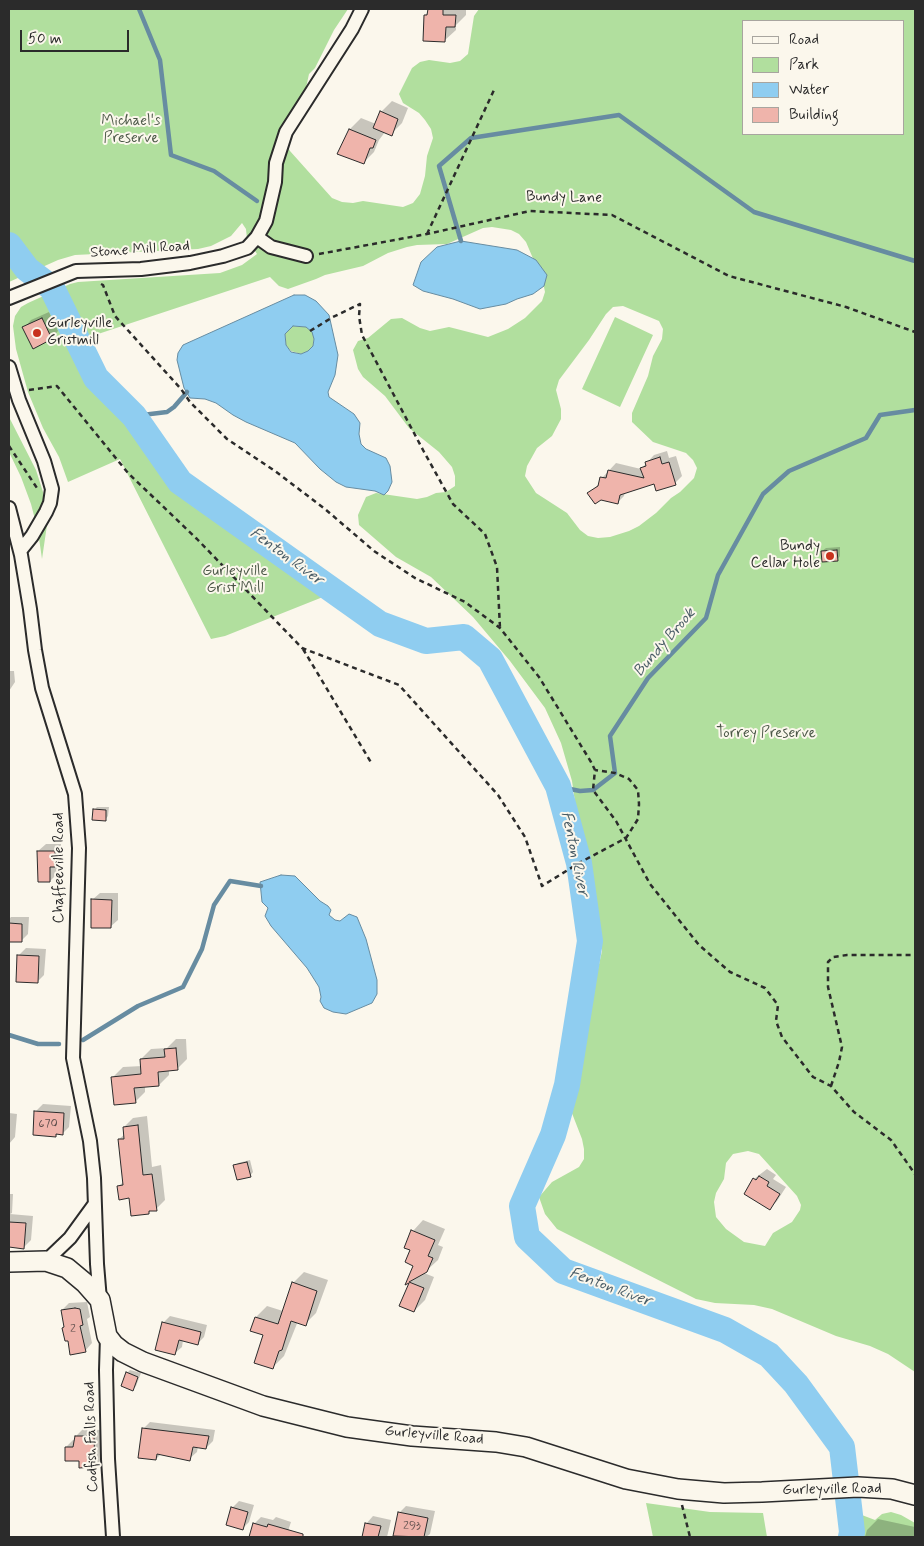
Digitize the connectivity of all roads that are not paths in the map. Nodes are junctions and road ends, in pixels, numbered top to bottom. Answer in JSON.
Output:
{"nodes":[{"id":1,"x":362,"y":9,"type":"edge"},
{"id":2,"x":257,"y":237,"type":"junction"},
{"id":3,"x":306,"y":256,"type":"road end"},
{"id":4,"x":14,"y":296,"type":"edge"},
{"id":5,"x":9,"y":368,"type":"edge"},
{"id":6,"x":9,"y":508,"type":"edge"},
{"id":7,"x":20,"y":551,"type":"junction"},
{"id":8,"x":94,"y":1205,"type":"junction"},
{"id":9,"x":46,"y":1261,"type":"junction"},
{"id":10,"x":9,"y":1262,"type":"edge"},
{"id":11,"x":100,"y":1300,"type":"junction"},
{"id":12,"x":107,"y":1336,"type":"junction"},
{"id":13,"x":915,"y":1495,"type":"edge"},
{"id":14,"x":114,"y":1537,"type":"edge"}],
"edges":[{"from":1,"to":2,"type":"street","name":"Stone Mill Road"},
{"from":2,"to":3,"type":"street"},
{"from":2,"to":4,"type":"street","name":"Stone Mill Road"},
{"from":5,"to":7,"type":"street"},
{"from":6,"to":7,"type":"street","name":"Chaffeeville Road"},
{"from":7,"to":8,"type":"street","name":"Chaffeeville Road"},
{"from":8,"to":9,"type":"street"},
{"from":8,"to":11,"type":"street","name":"Chaffeeville Road"},
{"from":9,"to":10,"type":"street"},
{"from":9,"to":11,"type":"street"},
{"from":11,"to":12,"type":"street"},
{"from":12,"to":13,"type":"street","name":"Gurleyville Road"},
{"from":12,"to":14,"type":"street","name":"Codfish Falls Road"}]}
